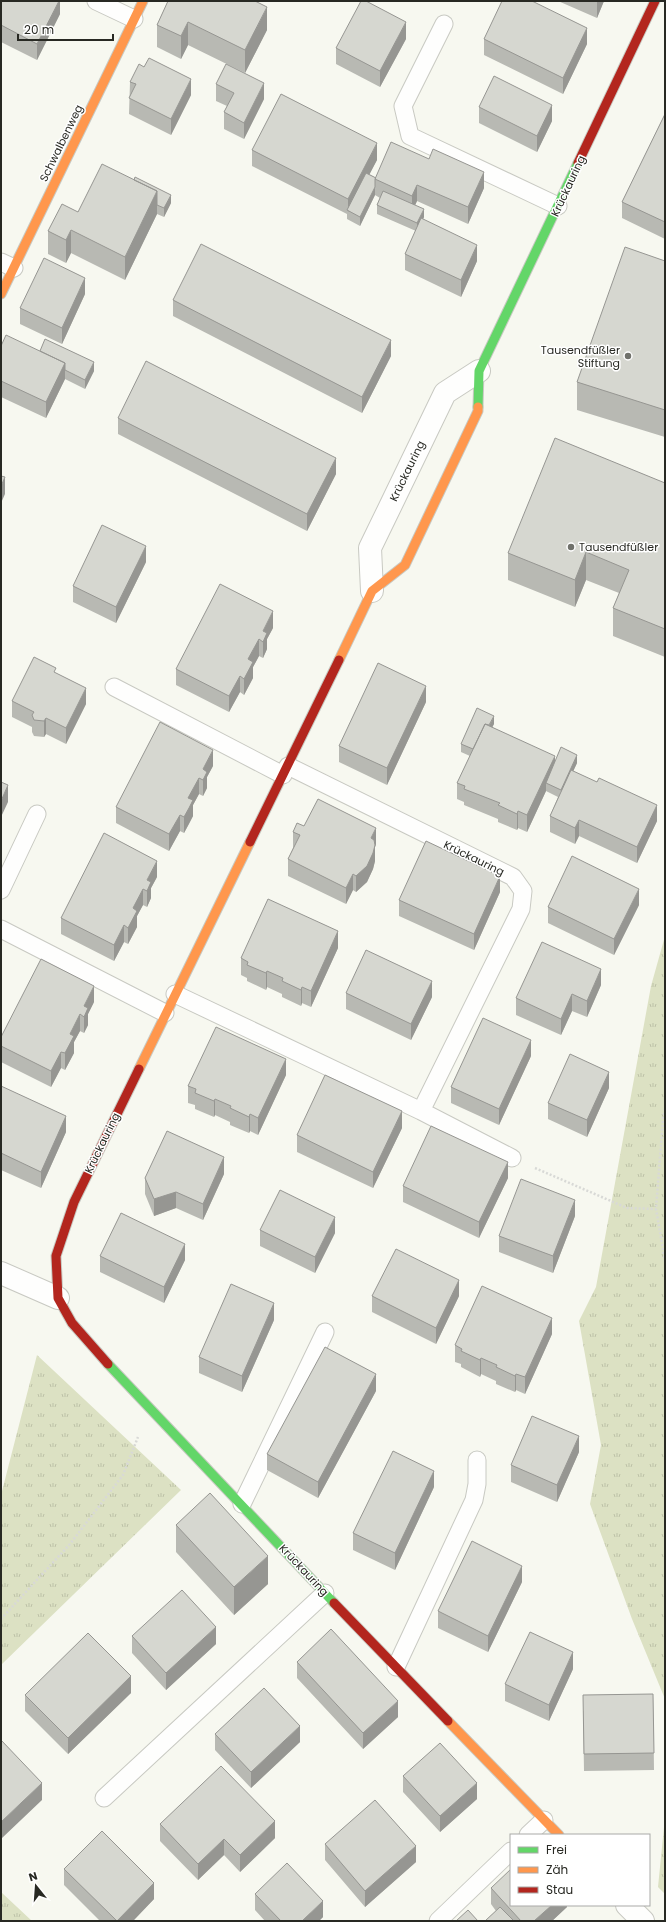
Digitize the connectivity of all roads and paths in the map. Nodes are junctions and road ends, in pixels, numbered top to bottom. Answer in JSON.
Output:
{"nodes":[{"id":1,"x":96,"y":1,"type":"edge"},
{"id":2,"x":143,"y":1,"type":"edge"},
{"id":3,"x":655,"y":1,"type":"edge"},
{"id":4,"x":134,"y":19,"type":"junction"},
{"id":5,"x":444,"y":24,"type":"dead end"},
{"id":6,"x":558,"y":206,"type":"junction"},
{"id":7,"x":7,"y":265,"type":"edge"},
{"id":8,"x":1,"y":294,"type":"edge"},
{"id":9,"x":479,"y":371,"type":"junction"},
{"id":10,"x":372,"y":591,"type":"junction"},
{"id":11,"x":114,"y":687,"type":"dead end"},
{"id":12,"x":286,"y":770,"type":"junction"},
{"id":13,"x":37,"y":814,"type":"dead end"},
{"id":14,"x":1,"y":890,"type":"edge"},
{"id":15,"x":1,"y":929,"type":"edge"},
{"id":16,"x":175,"y":994,"type":"junction"},
{"id":17,"x":165,"y":1013,"type":"junction"},
{"id":18,"x":665,"y":1109,"type":"edge"},
{"id":19,"x":421,"y":1111,"type":"junction"},
{"id":20,"x":512,"y":1158,"type":"joint"},
{"id":21,"x":656,"y":1209,"type":"junction"},
{"id":22,"x":665,"y":1261,"type":"edge"},
{"id":23,"x":1,"y":1273,"type":"edge"},
{"id":24,"x":58,"y":1298,"type":"junction"},
{"id":25,"x":324,"y":1332,"type":"dead end"},
{"id":26,"x":144,"y":1403,"type":"junction"},
{"id":27,"x":477,"y":1460,"type":"dead end"},
{"id":28,"x":242,"y":1504,"type":"junction"},
{"id":29,"x":325,"y":1593,"type":"junction"},
{"id":30,"x":1,"y":1619,"type":"edge"},
{"id":31,"x":396,"y":1667,"type":"junction"},
{"id":32,"x":104,"y":1798,"type":"dead end"},
{"id":33,"x":544,"y":1820,"type":"junction"},
{"id":34,"x":529,"y":1834,"type":"edge"},
{"id":35,"x":558,"y":1834,"type":"edge"},
{"id":36,"x":510,"y":1852,"type":"edge"},
{"id":37,"x":628,"y":1906,"type":"edge"},
{"id":38,"x":438,"y":1921,"type":"edge"},
{"id":39,"x":643,"y":1921,"type":"edge"}],
"edges":[{"from":1,"to":4,"type":"lane"},
{"from":2,"to":4,"type":"street","name":"Schwalbenweg"},
{"from":3,"to":6,"type":"street","name":"Krückauring"},
{"from":4,"to":7,"type":"street","name":"Schwalbenweg"},
{"from":5,"to":6,"type":"lane"},
{"from":6,"to":9,"type":"street","name":"Krückauring"},
{"from":7,"to":8,"type":"street","name":"Schwalbenweg"},
{"from":9,"to":10,"type":"street","name":"Krückauring"},
{"from":9,"to":10,"type":"street","name":"Krückauring"},
{"from":10,"to":12,"type":"street","name":"Krückauring"},
{"from":11,"to":12,"type":"lane"},
{"from":12,"to":16,"type":"street","name":"Krückauring"},
{"from":12,"to":19,"type":"lane","name":"Krückauring"},
{"from":13,"to":14,"type":"lane"},
{"from":15,"to":17,"type":"lane"},
{"from":16,"to":17,"type":"street","name":"Krückauring"},
{"from":16,"to":19,"type":"lane"},
{"from":17,"to":24,"type":"street","name":"Krückauring"},
{"from":18,"to":21,"type":"path"},
{"from":19,"to":20,"type":"lane"},
{"from":20,"to":21,"type":"path"},
{"from":21,"to":22,"type":"path"},
{"from":23,"to":24,"type":"street"},
{"from":24,"to":26,"type":"street","name":"Krückauring"},
{"from":25,"to":28,"type":"lane"},
{"from":26,"to":28,"type":"street","name":"Krückauring"},
{"from":26,"to":30,"type":"path"},
{"from":27,"to":31,"type":"lane"},
{"from":28,"to":29,"type":"street","name":"Krückauring"},
{"from":29,"to":31,"type":"street","name":"Krückauring"},
{"from":29,"to":32,"type":"lane"},
{"from":31,"to":33,"type":"street","name":"Krückauring"},
{"from":33,"to":34,"type":"lane"},
{"from":33,"to":35,"type":"street","name":"Krückauring"},
{"from":36,"to":38,"type":"lane"},
{"from":37,"to":39,"type":"street"}]}
